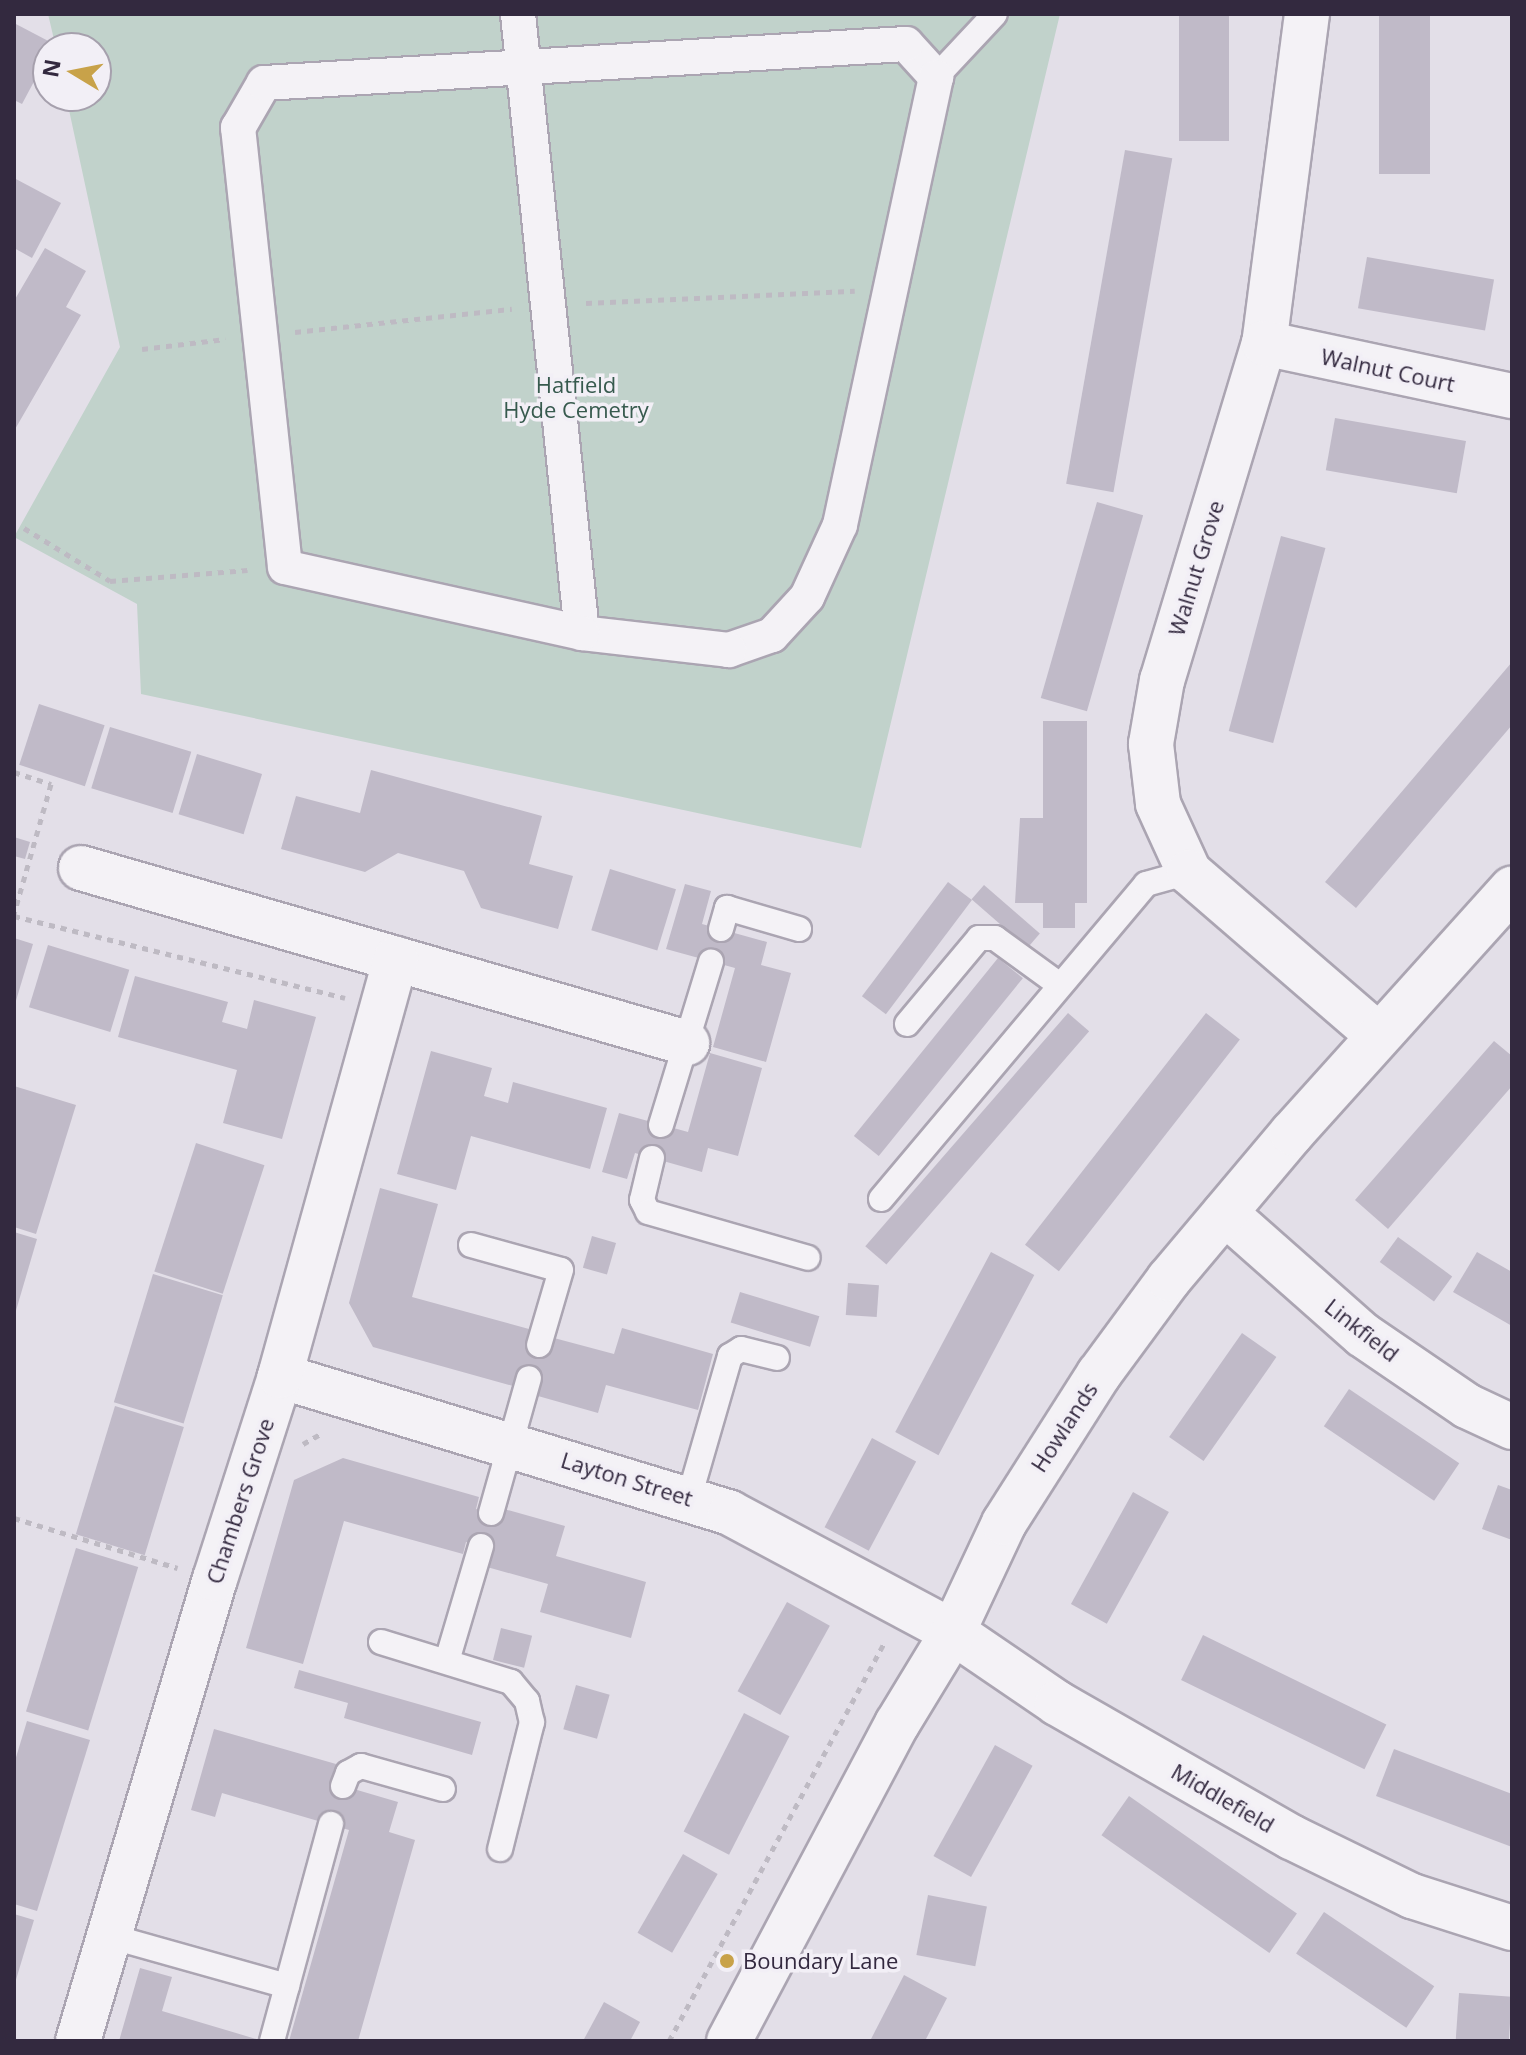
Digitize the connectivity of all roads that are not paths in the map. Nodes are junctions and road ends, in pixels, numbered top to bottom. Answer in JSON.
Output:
{"nodes":[{"id":1,"x":518,"y":14,"type":"edge"},
{"id":2,"x":995,"y":14,"type":"edge"},
{"id":3,"x":1307,"y":14,"type":"edge"},
{"id":4,"x":524,"y":67,"type":"junction"},
{"id":5,"x":936,"y":77,"type":"junction"},
{"id":6,"x":1264,"y":343,"type":"junction"},
{"id":7,"x":1512,"y":396,"type":"edge"},
{"id":8,"x":582,"y":633,"type":"junction"},
{"id":9,"x":81,"y":868,"type":"dead end"},
{"id":10,"x":1189,"y":872,"type":"junction"},
{"id":11,"x":1512,"y":889,"type":"edge"},
{"id":12,"x":721,"y":929,"type":"dead end"},
{"id":13,"x":799,"y":929,"type":"dead end"},
{"id":14,"x":396,"y":959,"type":"junction"},
{"id":15,"x":711,"y":961,"type":"dead end"},
{"id":16,"x":1057,"y":983,"type":"junction"},
{"id":17,"x":907,"y":1024,"type":"dead end"},
{"id":18,"x":1378,"y":1035,"type":"junction"},
{"id":19,"x":687,"y":1043,"type":"junction"},
{"id":20,"x":661,"y":1125,"type":"dead end"},
{"id":21,"x":652,"y":1158,"type":"dead end"},
{"id":22,"x":881,"y":1199,"type":"dead end"},
{"id":23,"x":1225,"y":1213,"type":"junction"},
{"id":24,"x":471,"y":1245,"type":"dead end"},
{"id":25,"x":808,"y":1258,"type":"dead end"},
{"id":26,"x":539,"y":1345,"type":"dead end"},
{"id":27,"x":777,"y":1358,"type":"dead end"},
{"id":28,"x":280,"y":1376,"type":"junction"},
{"id":29,"x":529,"y":1378,"type":"dead end"},
{"id":30,"x":1512,"y":1427,"type":"edge"},
{"id":31,"x":511,"y":1444,"type":"junction"},
{"id":32,"x":689,"y":1498,"type":"junction"},
{"id":33,"x":491,"y":1513,"type":"dead end"},
{"id":34,"x":481,"y":1546,"type":"dead end"},
{"id":35,"x":953,"y":1632,"type":"junction"},
{"id":36,"x":381,"y":1642,"type":"dead end"},
{"id":37,"x":447,"y":1661,"type":"junction"},
{"id":38,"x":343,"y":1786,"type":"dead end"},
{"id":39,"x":443,"y":1789,"type":"dead end"},
{"id":40,"x":331,"y":1824,"type":"dead end"},
{"id":41,"x":500,"y":1849,"type":"dead end"},
{"id":42,"x":1512,"y":1928,"type":"edge"},
{"id":43,"x":109,"y":1936,"type":"junction"},
{"id":44,"x":287,"y":1986,"type":"junction"},
{"id":45,"x":78,"y":2041,"type":"edge"},
{"id":46,"x":272,"y":2041,"type":"edge"},
{"id":47,"x":729,"y":2041,"type":"edge"}],
"edges":[{"from":1,"to":4,"type":"street"},
{"from":2,"to":5,"type":"lane"},
{"from":3,"to":6,"type":"street","name":"Walnut Grove"},
{"from":4,"to":5,"type":"street"},
{"from":4,"to":8,"type":"street"},
{"from":4,"to":8,"type":"street"},
{"from":5,"to":8,"type":"street"},
{"from":6,"to":7,"type":"street","name":"Walnut Court"},
{"from":6,"to":10,"type":"street","name":"Walnut Grove"},
{"from":9,"to":14,"type":"street"},
{"from":10,"to":16,"type":"lane"},
{"from":10,"to":18,"type":"street","name":"Walnut Grove"},
{"from":11,"to":18,"type":"street","name":"Howlands"},
{"from":12,"to":13,"type":"lane"},
{"from":14,"to":19,"type":"street"},
{"from":14,"to":28,"type":"street","name":"Chambers Grove"},
{"from":15,"to":19,"type":"lane"},
{"from":16,"to":17,"type":"lane"},
{"from":16,"to":22,"type":"lane"},
{"from":18,"to":23,"type":"street","name":"Howlands"},
{"from":19,"to":20,"type":"lane"},
{"from":21,"to":25,"type":"lane"},
{"from":23,"to":30,"type":"street","name":"Linkfield"},
{"from":23,"to":35,"type":"street","name":"Howlands"},
{"from":24,"to":26,"type":"lane"},
{"from":27,"to":32,"type":"lane"},
{"from":28,"to":31,"type":"street","name":"Layton Street"},
{"from":28,"to":43,"type":"street","name":"Chambers Grove"},
{"from":29,"to":31,"type":"lane"},
{"from":31,"to":32,"type":"street","name":"Layton Street"},
{"from":31,"to":33,"type":"lane"},
{"from":32,"to":35,"type":"street","name":"Layton Street"},
{"from":34,"to":37,"type":"lane"},
{"from":35,"to":42,"type":"street","name":"Middlefield"},
{"from":35,"to":47,"type":"street","name":"Howlands"},
{"from":36,"to":37,"type":"lane"},
{"from":37,"to":41,"type":"lane"},
{"from":38,"to":39,"type":"lane"},
{"from":40,"to":44,"type":"lane"},
{"from":43,"to":44,"type":"lane"},
{"from":43,"to":45,"type":"street","name":"Chambers Grove"},
{"from":44,"to":46,"type":"lane"}]}
